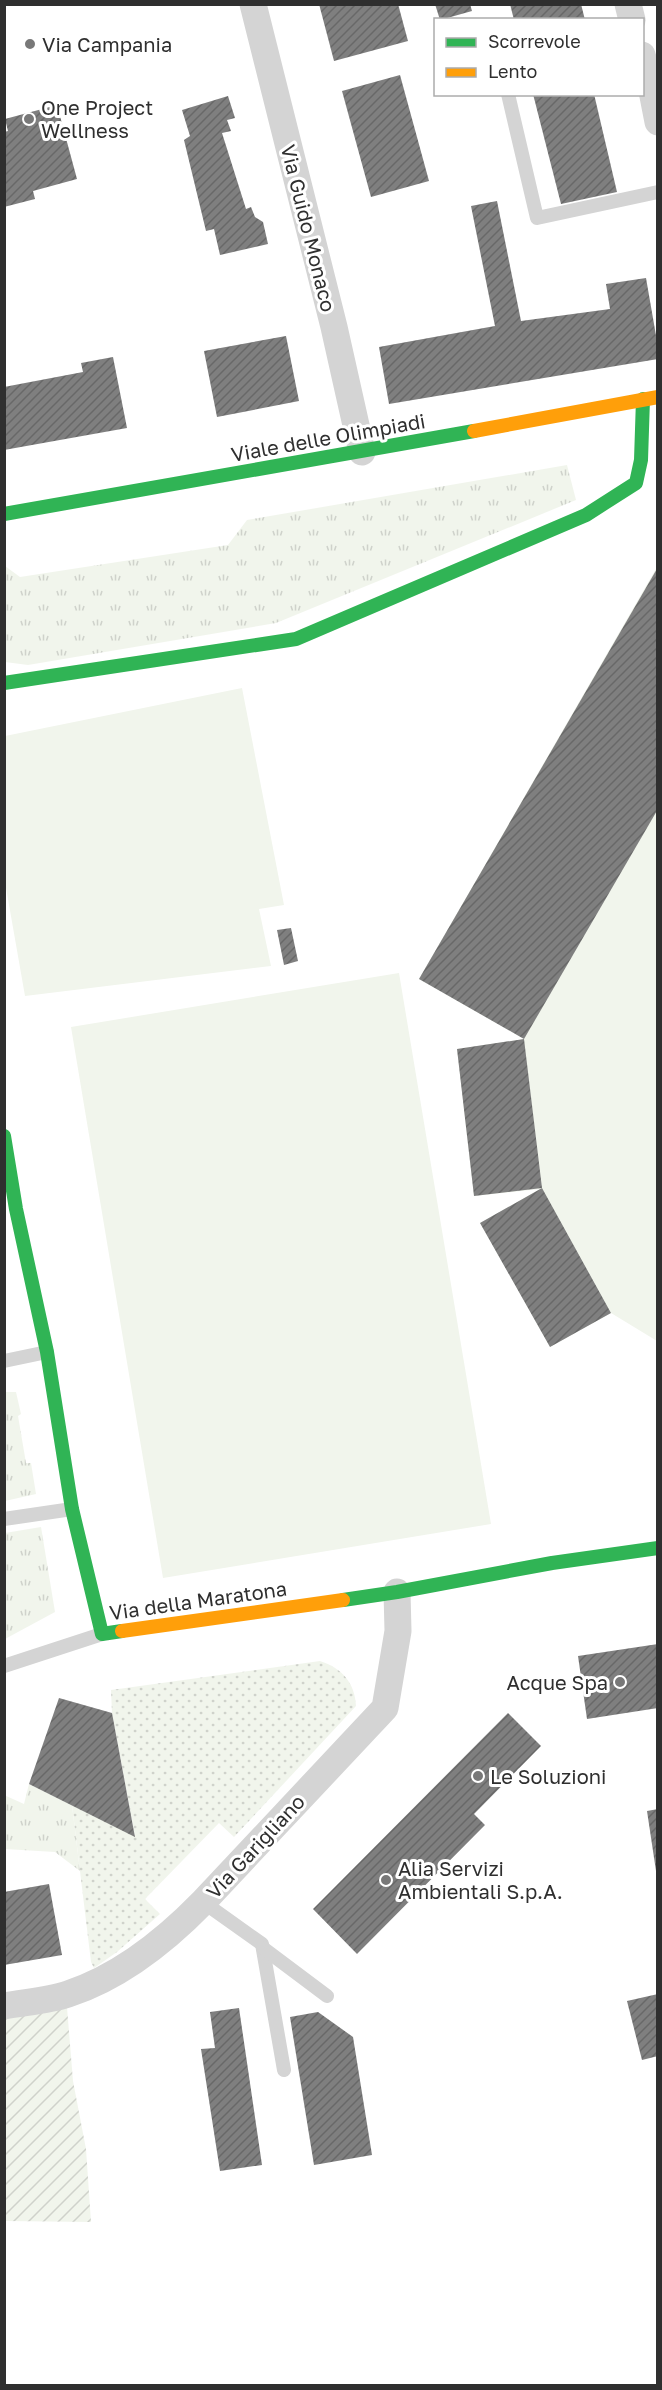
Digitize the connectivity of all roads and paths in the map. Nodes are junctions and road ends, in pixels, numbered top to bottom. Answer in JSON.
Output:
{"nodes":[{"id":1,"x":253,"y":4,"type":"edge"},
{"id":2,"x":644,"y":60,"type":"edge"},
{"id":3,"x":654,"y":85,"type":"edge"},
{"id":4,"x":508,"y":96,"type":"edge"},
{"id":5,"x":657,"y":122,"type":"edge"},
{"id":6,"x":657,"y":192,"type":"edge"},
{"id":7,"x":657,"y":397,"type":"edge"},
{"id":8,"x":643,"y":399,"type":"junction"},
{"id":9,"x":363,"y":452,"type":"junction"},
{"id":10,"x":647,"y":476,"type":"edge"},
{"id":11,"x":4,"y":514,"type":"edge"},
{"id":12,"x":4,"y":683,"type":"edge"},
{"id":13,"x":4,"y":1136,"type":"edge"},
{"id":14,"x":10,"y":1209,"type":"edge"},
{"id":15,"x":47,"y":1352,"type":"junction"},
{"id":16,"x":4,"y":1361,"type":"edge"},
{"id":17,"x":72,"y":1509,"type":"junction"},
{"id":18,"x":4,"y":1519,"type":"edge"},
{"id":19,"x":657,"y":1548,"type":"edge"},
{"id":20,"x":397,"y":1592,"type":"junction"},
{"id":21,"x":102,"y":1634,"type":"junction"},
{"id":22,"x":4,"y":1666,"type":"edge"},
{"id":23,"x":203,"y":1902,"type":"junction"},
{"id":24,"x":263,"y":1948,"type":"junction"},
{"id":25,"x":327,"y":1996,"type":"dead end"},
{"id":26,"x":4,"y":2006,"type":"edge"},
{"id":27,"x":284,"y":2070,"type":"dead end"}],
"edges":[{"from":1,"to":9,"type":"street","name":"Via Guido Monaco"},
{"from":2,"to":3,"type":"street"},
{"from":3,"to":5,"type":"street"},
{"from":4,"to":6,"type":"lane"},
{"from":7,"to":8,"type":"street","name":"Viale delle Olimpiadi"},
{"from":8,"to":9,"type":"street","name":"Viale delle Olimpiadi"},
{"from":8,"to":10,"type":"street"},
{"from":9,"to":11,"type":"street","name":"Viale delle Olimpiadi"},
{"from":10,"to":12,"type":"street"},
{"from":13,"to":14,"type":"street","name":"Via della Maratona"},
{"from":14,"to":15,"type":"street","name":"Via della Maratona"},
{"from":15,"to":16,"type":"lane"},
{"from":15,"to":17,"type":"street","name":"Via della Maratona"},
{"from":17,"to":18,"type":"lane"},
{"from":17,"to":21,"type":"street","name":"Via della Maratona"},
{"from":19,"to":20,"type":"street","name":"Via della Maratona"},
{"from":20,"to":21,"type":"street","name":"Via della Maratona"},
{"from":20,"to":23,"type":"street","name":"Via Garigliano"},
{"from":21,"to":22,"type":"lane"},
{"from":23,"to":24,"type":"lane"},
{"from":23,"to":26,"type":"street","name":"Via Garigliano"},
{"from":24,"to":25,"type":"lane"},
{"from":24,"to":27,"type":"lane"}]}
